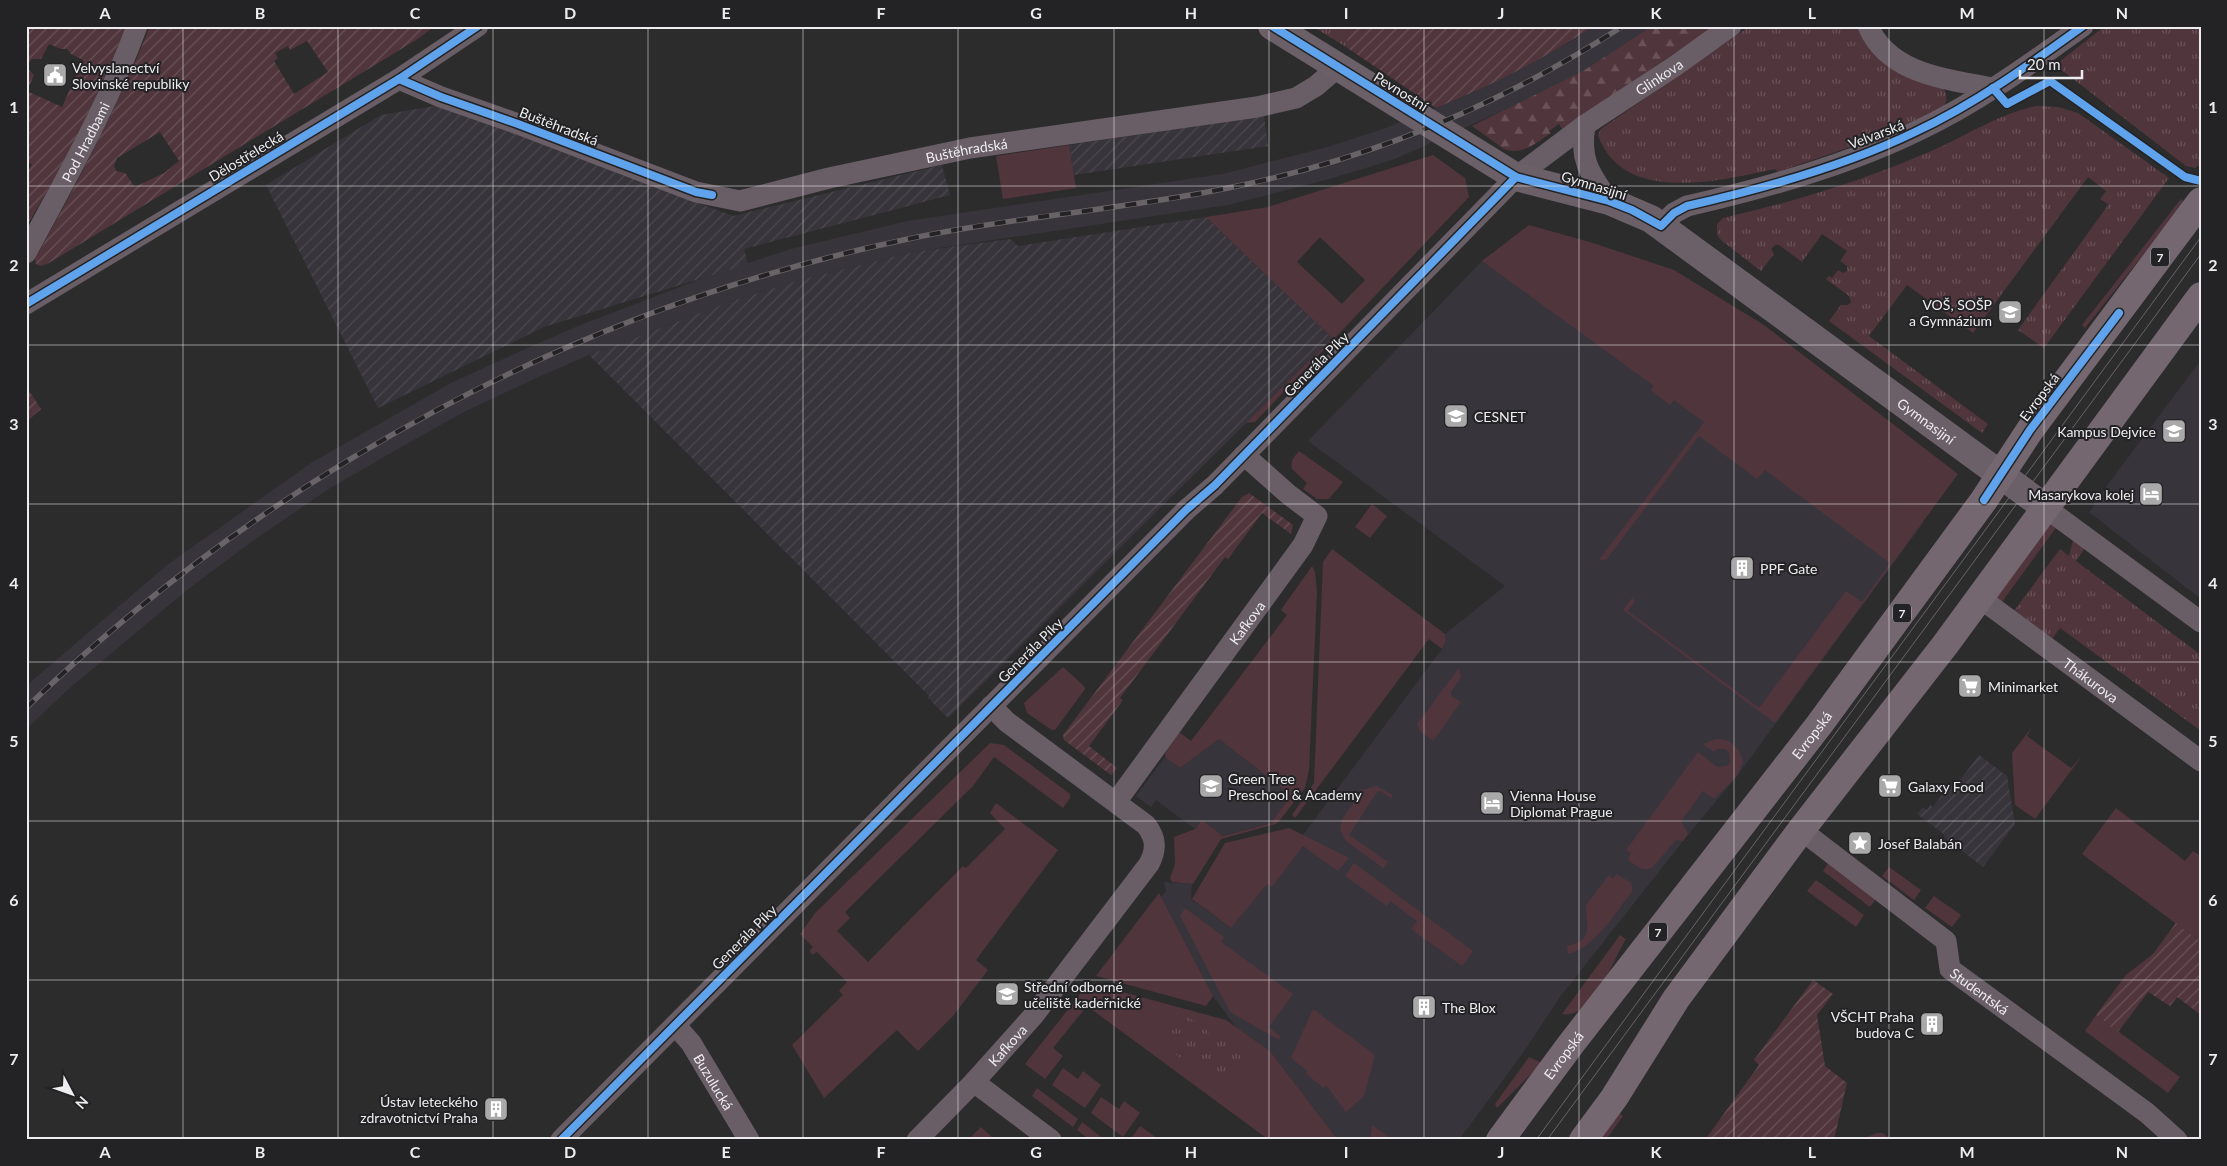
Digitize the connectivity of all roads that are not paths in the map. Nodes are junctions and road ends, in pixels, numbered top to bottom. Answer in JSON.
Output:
{"nodes":[{"id":1,"x":137,"y":26,"type":"edge"},
{"id":2,"x":478,"y":26,"type":"edge"},
{"id":3,"x":1272,"y":26,"type":"edge"},
{"id":4,"x":1731,"y":26,"type":"edge"},
{"id":5,"x":1868,"y":26,"type":"edge"},
{"id":6,"x":2083,"y":26,"type":"edge"},
{"id":7,"x":1338,"y":67,"type":"junction"},
{"id":8,"x":398,"y":79,"type":"junction"},
{"id":9,"x":1993,"y":88,"type":"junction"},
{"id":10,"x":1585,"y":125,"type":"junction"},
{"id":11,"x":1516,"y":177,"type":"junction"},
{"id":12,"x":1609,"y":201,"type":"junction"},
{"id":13,"x":2201,"y":201,"type":"edge"},
{"id":14,"x":1661,"y":226,"type":"junction"},
{"id":15,"x":26,"y":253,"type":"edge"},
{"id":16,"x":2201,"y":296,"type":"edge"},
{"id":17,"x":26,"y":304,"type":"edge"},
{"id":18,"x":1244,"y":454,"type":"junction"},
{"id":19,"x":2000,"y":475,"type":"junction"},
{"id":20,"x":2046,"y":508,"type":"junction"},
{"id":21,"x":1980,"y":598,"type":"junction"},
{"id":22,"x":2201,"y":622,"type":"edge"},
{"id":23,"x":991,"y":706,"type":"junction"},
{"id":24,"x":2201,"y":761,"type":"edge"},
{"id":25,"x":1116,"y":802,"type":"junction"},
{"id":26,"x":1801,"y":830,"type":"junction"},
{"id":27,"x":674,"y":1025,"type":"junction"},
{"id":28,"x":974,"y":1082,"type":"junction"},
{"id":29,"x":560,"y":1140,"type":"edge"},
{"id":30,"x":749,"y":1140,"type":"edge"},
{"id":31,"x":917,"y":1140,"type":"edge"},
{"id":32,"x":1050,"y":1140,"type":"edge"},
{"id":33,"x":1500,"y":1140,"type":"edge"},
{"id":34,"x":1583,"y":1140,"type":"edge"},
{"id":35,"x":2177,"y":1140,"type":"edge"}],
"edges":[{"from":1,"to":15,"type":"street","name":"Pod Hradbami"},
{"from":2,"to":8,"type":"street","name":"Dělostřelecká"},
{"from":3,"to":7,"type":"street","name":"Pevnostní"},
{"from":4,"to":10,"type":"street","name":"Glinkova"},
{"from":5,"to":9,"type":"street"},
{"from":6,"to":9,"type":"street","name":"Velvarská"},
{"from":7,"to":8,"type":"street","name":"Buštěhradská"},
{"from":7,"to":11,"type":"street","name":"Pevnostní"},
{"from":8,"to":17,"type":"street","name":"Dělostřelecká"},
{"from":9,"to":14,"type":"street","name":"Velvarská"},
{"from":10,"to":11,"type":"street","name":"Glinkova"},
{"from":10,"to":12,"type":"street"},
{"from":11,"to":12,"type":"street","name":"Gymnasijní"},
{"from":11,"to":18,"type":"street","name":"Generála Píky"},
{"from":12,"to":14,"type":"street","name":"Gymnasijní"},
{"from":13,"to":19,"type":"main road","name":"Evropská","number":"7"},
{"from":14,"to":19,"type":"street","name":"Gymnasijní"},
{"from":16,"to":20,"type":"main road"},
{"from":18,"to":23,"type":"street","name":"Generála Píky"},
{"from":18,"to":25,"type":"street","name":"Kafkova"},
{"from":19,"to":20,"type":"street","name":"Gymnasijní"},
{"from":19,"to":33,"type":"main road","name":"Evropská","number":"7"},
{"from":20,"to":21,"type":"main road"},
{"from":20,"to":22,"type":"street"},
{"from":21,"to":24,"type":"street","name":"Thákurova"},
{"from":21,"to":26,"type":"main road"},
{"from":23,"to":25,"type":"street","name":"Kafkova"},
{"from":23,"to":27,"type":"street","name":"Generála Píky"},
{"from":25,"to":28,"type":"street","name":"Kafkova"},
{"from":26,"to":34,"type":"main road"},
{"from":26,"to":35,"type":"street","name":"Studentská"},
{"from":27,"to":29,"type":"street","name":"Generála Píky"},
{"from":27,"to":30,"type":"street","name":"Buzulucká"},
{"from":28,"to":31,"type":"street","name":"Kafkova"},
{"from":28,"to":32,"type":"street"}]}
